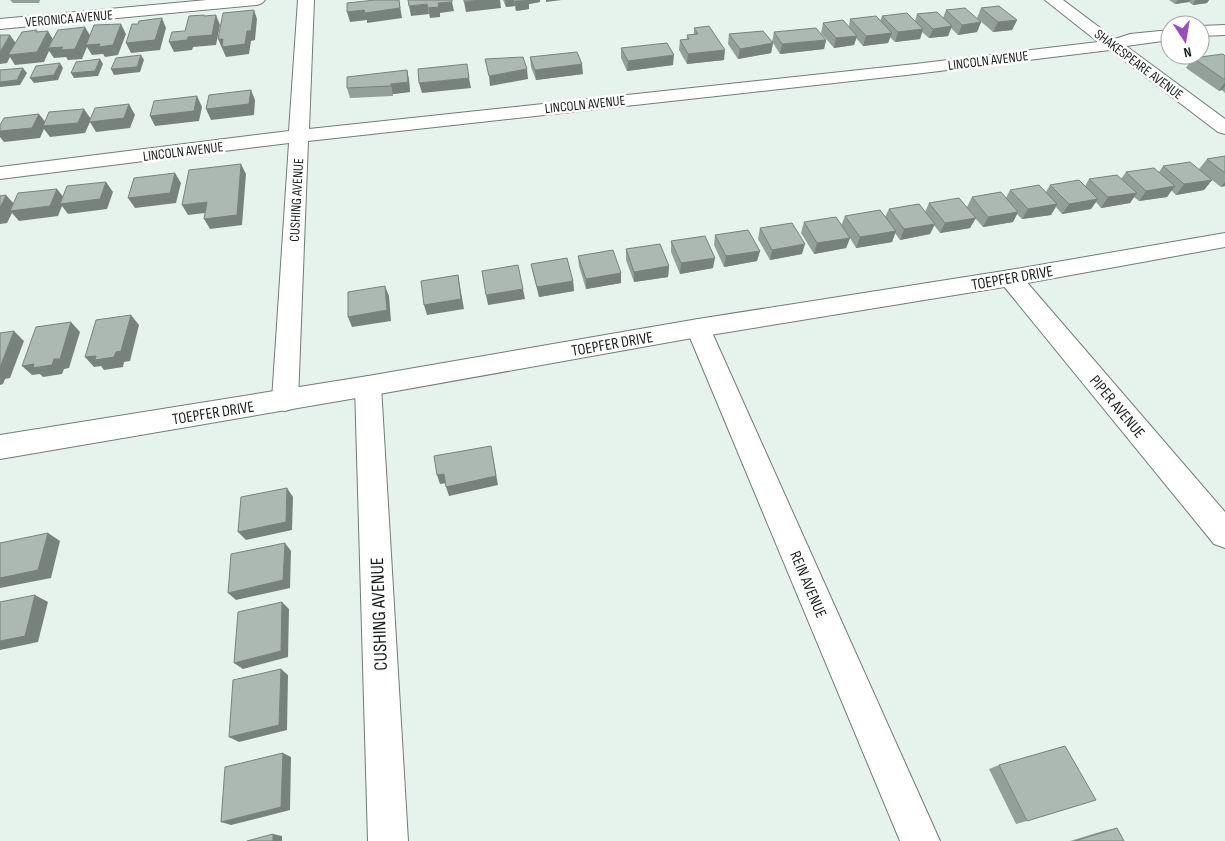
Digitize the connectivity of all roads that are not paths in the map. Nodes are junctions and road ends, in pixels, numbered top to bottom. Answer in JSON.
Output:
{"nodes":[{"id":1,"x":257,"y":0,"type":"edge"},
{"id":2,"x":306,"y":0,"type":"edge"},
{"id":3,"x":1053,"y":0,"type":"edge"},
{"id":4,"x":0,"y":24,"type":"edge"},
{"id":5,"x":1160,"y":35,"type":"edge"},
{"id":6,"x":1113,"y":44,"type":"junction"},
{"id":7,"x":1225,"y":128,"type":"edge"},
{"id":8,"x":299,"y":136,"type":"junction"},
{"id":9,"x":0,"y":173,"type":"edge"},
{"id":10,"x":1225,"y":240,"type":"edge"},
{"id":11,"x":1010,"y":278,"type":"junction"},
{"id":12,"x":698,"y":328,"type":"junction"},
{"id":13,"x":368,"y":386,"type":"junction"},
{"id":14,"x":285,"y":400,"type":"junction"},
{"id":15,"x":0,"y":447,"type":"edge"},
{"id":16,"x":1225,"y":534,"type":"edge"},
{"id":17,"x":388,"y":841,"type":"edge"},
{"id":18,"x":920,"y":841,"type":"edge"}],
"edges":[{"from":1,"to":4,"type":"street","name":"VERONICA AVENUE"},
{"from":2,"to":8,"type":"street","name":"CUSHING AVENUE"},
{"from":3,"to":6,"type":"street","name":"SHAKESPEARE AVENUE"},
{"from":5,"to":6,"type":"street","name":"LINCOLN AVENUE"},
{"from":6,"to":7,"type":"street","name":"SHAKESPEARE AVENUE"},
{"from":6,"to":8,"type":"street","name":"LINCOLN AVENUE"},
{"from":8,"to":9,"type":"street","name":"LINCOLN AVENUE"},
{"from":8,"to":14,"type":"street","name":"CUSHING AVENUE"},
{"from":10,"to":11,"type":"street","name":"TOEPFER DRIVE"},
{"from":11,"to":12,"type":"street","name":"TOEPFER DRIVE"},
{"from":11,"to":16,"type":"street","name":"PIPER AVENUE"},
{"from":12,"to":13,"type":"street","name":"TOEPFER DRIVE"},
{"from":12,"to":18,"type":"street","name":"REIN AVENUE"},
{"from":13,"to":14,"type":"street","name":"TOEPFER DRIVE"},
{"from":13,"to":17,"type":"street","name":"CUSHING AVENUE"},
{"from":14,"to":15,"type":"street","name":"TOEPFER DRIVE"}]}
